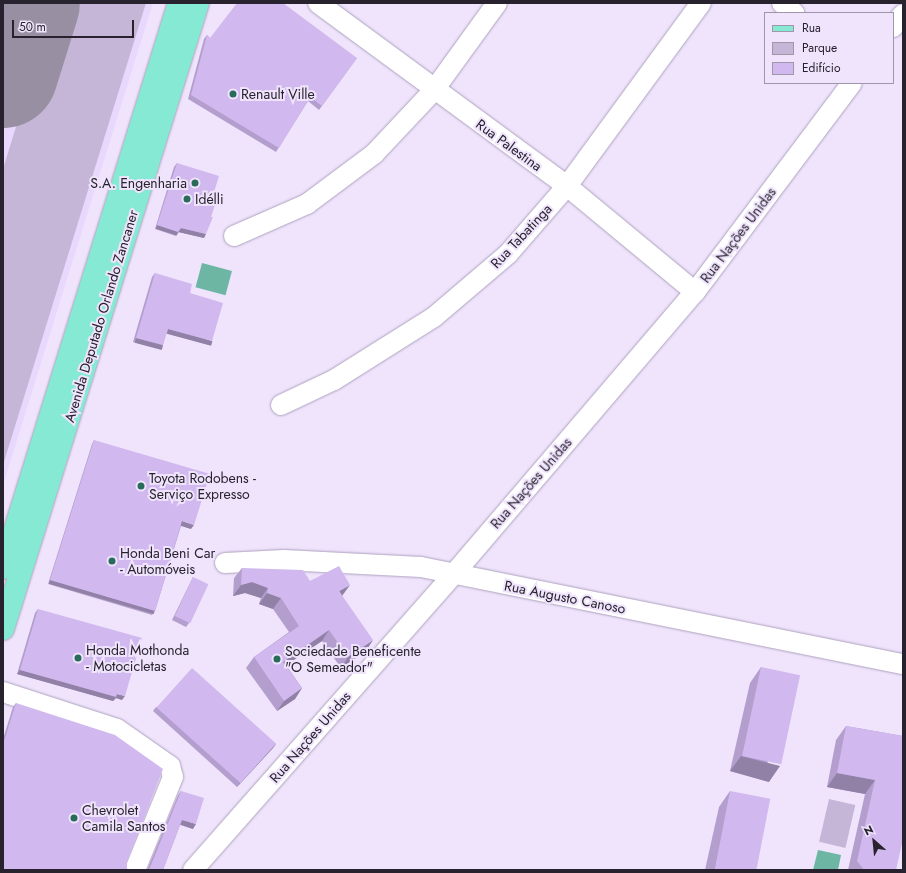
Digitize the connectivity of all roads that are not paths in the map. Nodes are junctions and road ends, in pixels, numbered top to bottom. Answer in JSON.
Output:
{"nodes":[{"id":1,"x":179,"y":3,"type":"edge"},
{"id":2,"x":198,"y":3,"type":"edge"},
{"id":3,"x":318,"y":3,"type":"edge"},
{"id":4,"x":497,"y":3,"type":"edge"},
{"id":5,"x":701,"y":3,"type":"edge"},
{"id":6,"x":782,"y":3,"type":"edge"},
{"id":7,"x":793,"y":12,"type":"edge"},
{"id":8,"x":903,"y":14,"type":"edge"},
{"id":9,"x":894,"y":27,"type":"edge"},
{"id":10,"x":851,"y":84,"type":"edge"},
{"id":11,"x":434,"y":90,"type":"junction"},
{"id":12,"x":566,"y":186,"type":"junction"},
{"id":13,"x":234,"y":236,"type":"dead end"},
{"id":14,"x":695,"y":292,"type":"junction"},
{"id":15,"x":281,"y":405,"type":"dead end"},
{"id":16,"x":225,"y":563,"type":"dead end"},
{"id":17,"x":3,"y":568,"type":"edge"},
{"id":18,"x":453,"y":575,"type":"junction"},
{"id":19,"x":3,"y":629,"type":"edge"},
{"id":20,"x":903,"y":664,"type":"edge"},
{"id":21,"x":3,"y":692,"type":"edge"},
{"id":22,"x":135,"y":870,"type":"edge"},
{"id":23,"x":193,"y":870,"type":"edge"}],
"edges":[{"from":1,"to":17,"type":"main road","name":"Avenida Deputado Orlando Zancaner"},
{"from":2,"to":19,"type":"main road","name":"Avenida Deputado Orlando Zancaner"},
{"from":3,"to":11,"type":"street","name":"Rua Palestina"},
{"from":4,"to":11,"type":"street"},
{"from":5,"to":12,"type":"street","name":"Rua Tabatinga"},
{"from":6,"to":7,"type":"street"},
{"from":8,"to":9,"type":"street"},
{"from":10,"to":14,"type":"street","name":"Rua Nações Unidas"},
{"from":11,"to":12,"type":"street","name":"Rua Palestina"},
{"from":11,"to":13,"type":"street"},
{"from":12,"to":14,"type":"street","name":"Rua Palestina"},
{"from":12,"to":15,"type":"street","name":"Rua Tabatinga"},
{"from":14,"to":18,"type":"street","name":"Rua Nações Unidas"},
{"from":16,"to":18,"type":"street","name":"Rua Augusto Canoso"},
{"from":18,"to":20,"type":"street","name":"Rua Augusto Canoso"},
{"from":18,"to":23,"type":"street","name":"Rua Nações Unidas"},
{"from":21,"to":22,"type":"street"}]}
